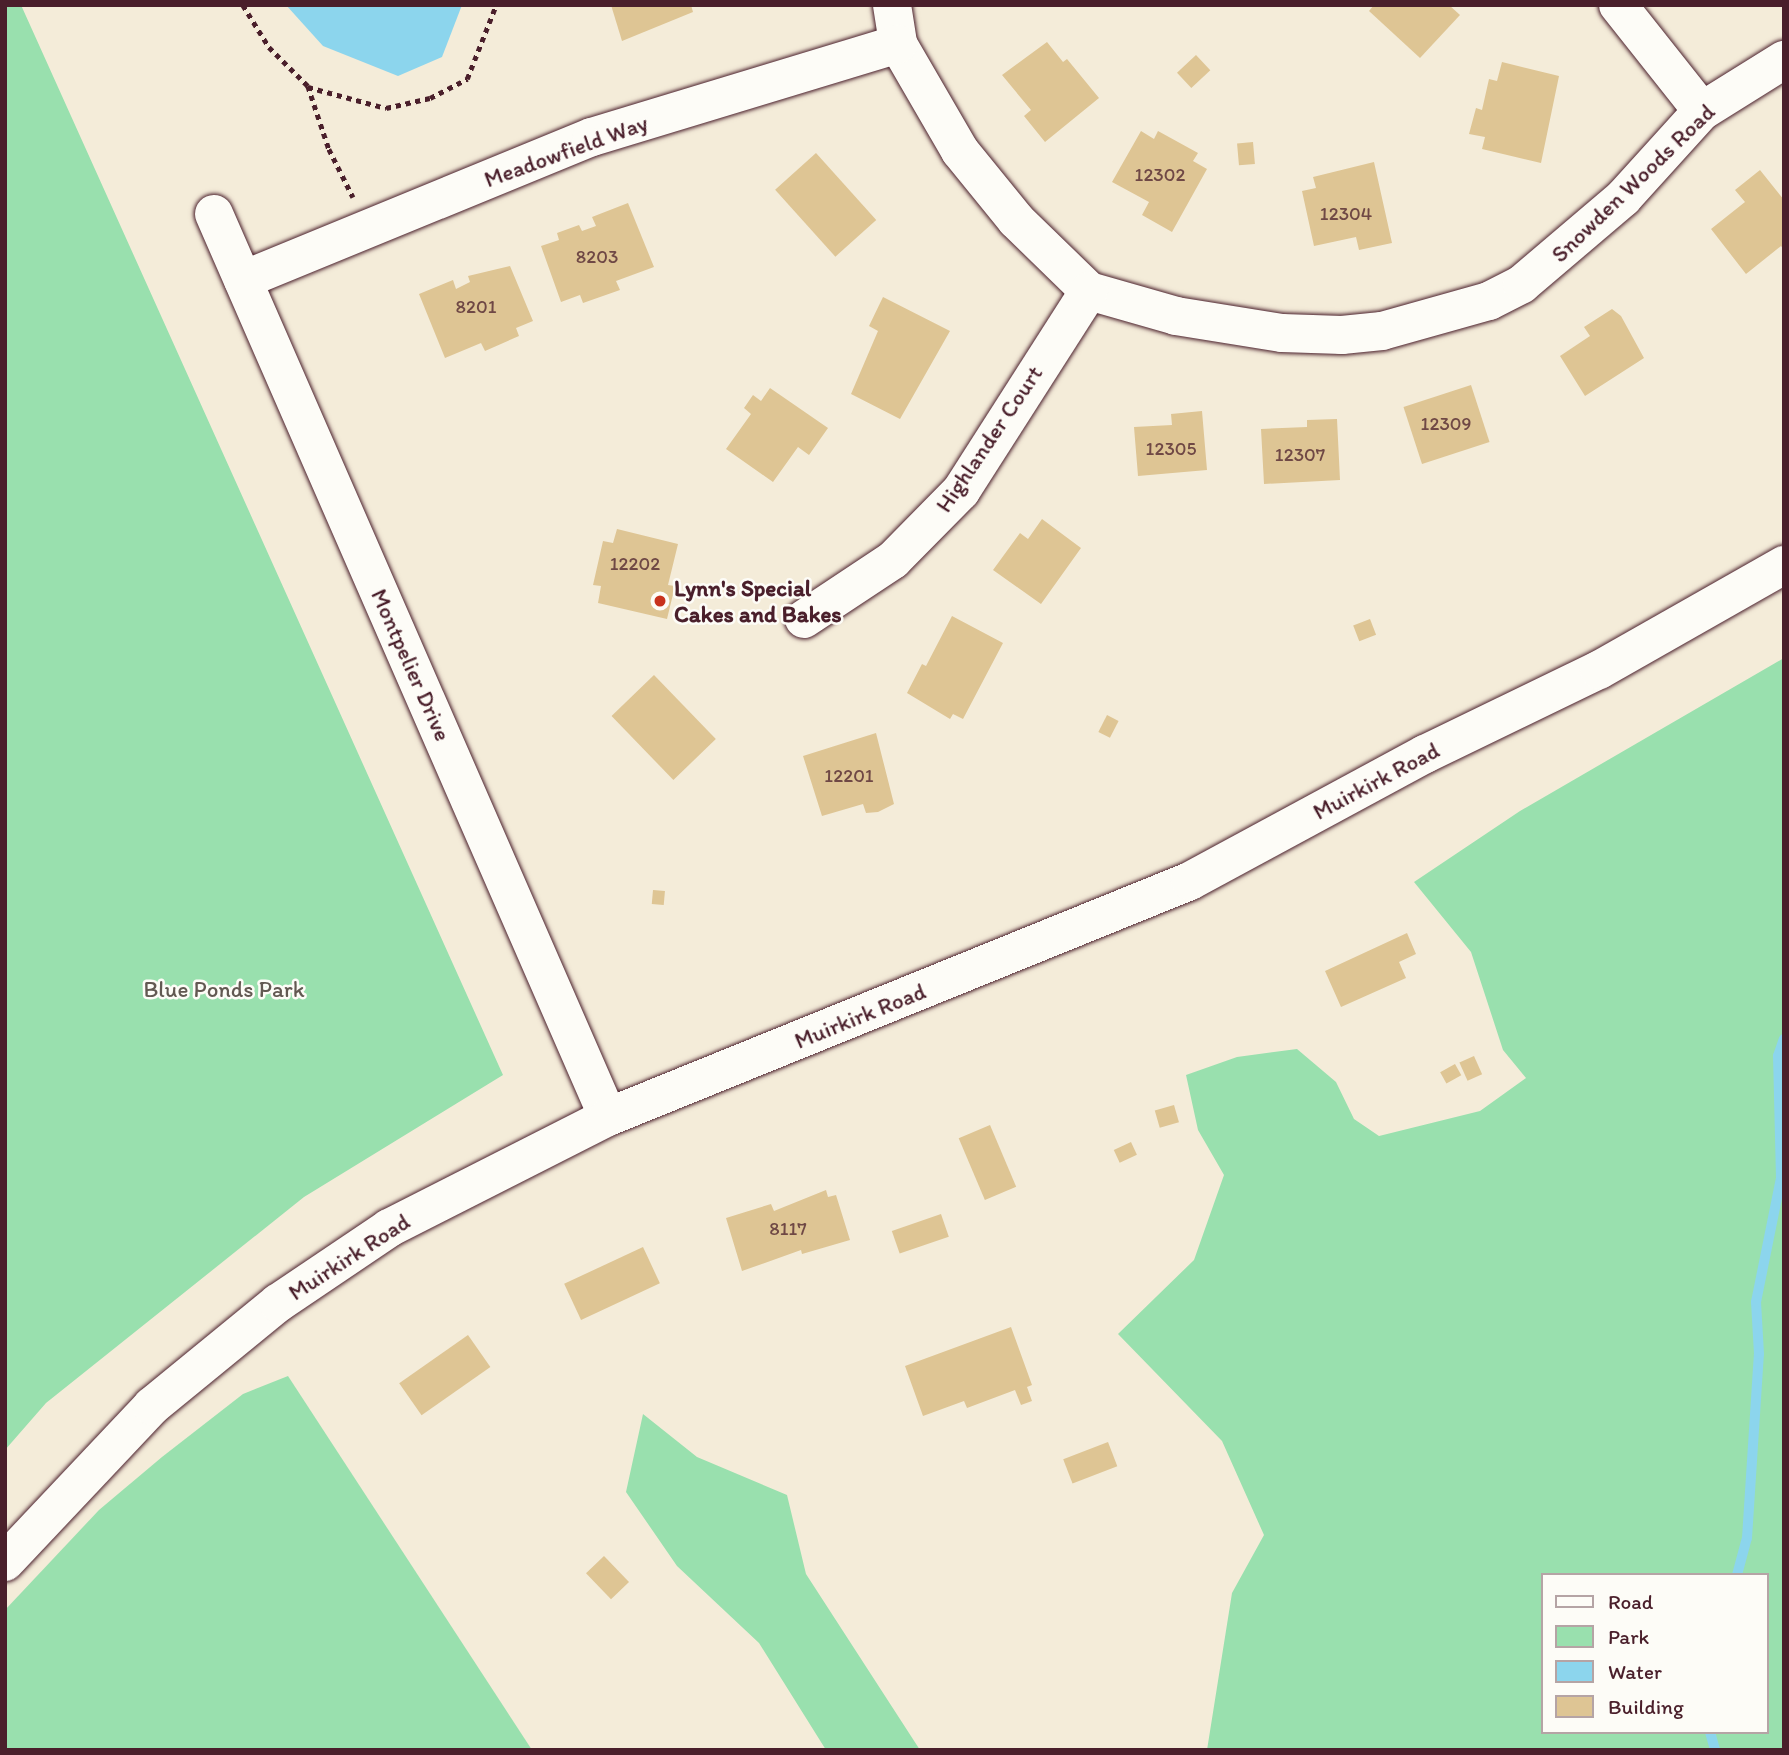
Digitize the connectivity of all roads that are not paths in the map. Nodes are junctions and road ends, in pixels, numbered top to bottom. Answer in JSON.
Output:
{"nodes":[{"id":1,"x":891,"y":5,"type":"edge"},
{"id":2,"x":1618,"y":5,"type":"edge"},
{"id":3,"x":898,"y":44,"type":"junction"},
{"id":4,"x":1784,"y":61,"type":"edge"},
{"id":5,"x":1702,"y":111,"type":"junction"},
{"id":6,"x":214,"y":214,"type":"dead end"},
{"id":7,"x":243,"y":280,"type":"junction"},
{"id":8,"x":1089,"y":290,"type":"junction"},
{"id":9,"x":1784,"y":565,"type":"edge"},
{"id":10,"x":804,"y":619,"type":"dead end"},
{"id":11,"x":608,"y":1116,"type":"junction"},
{"id":12,"x":5,"y":1562,"type":"edge"}],
"edges":[{"from":1,"to":3,"type":"street","name":"Snowden Woods Road"},
{"from":2,"to":5,"type":"street"},
{"from":3,"to":7,"type":"street","name":"Meadowfield Way"},
{"from":3,"to":8,"type":"street","name":"Snowden Woods Road"},
{"from":4,"to":5,"type":"street","name":"Snowden Woods Road"},
{"from":5,"to":8,"type":"street","name":"Snowden Woods Road"},
{"from":6,"to":7,"type":"street","name":"Montpelier Drive"},
{"from":7,"to":11,"type":"street","name":"Montpelier Drive"},
{"from":8,"to":10,"type":"street","name":"Highlander Court"},
{"from":9,"to":11,"type":"street","name":"Muirkirk Road"},
{"from":11,"to":12,"type":"street","name":"Muirkirk Road"}]}
